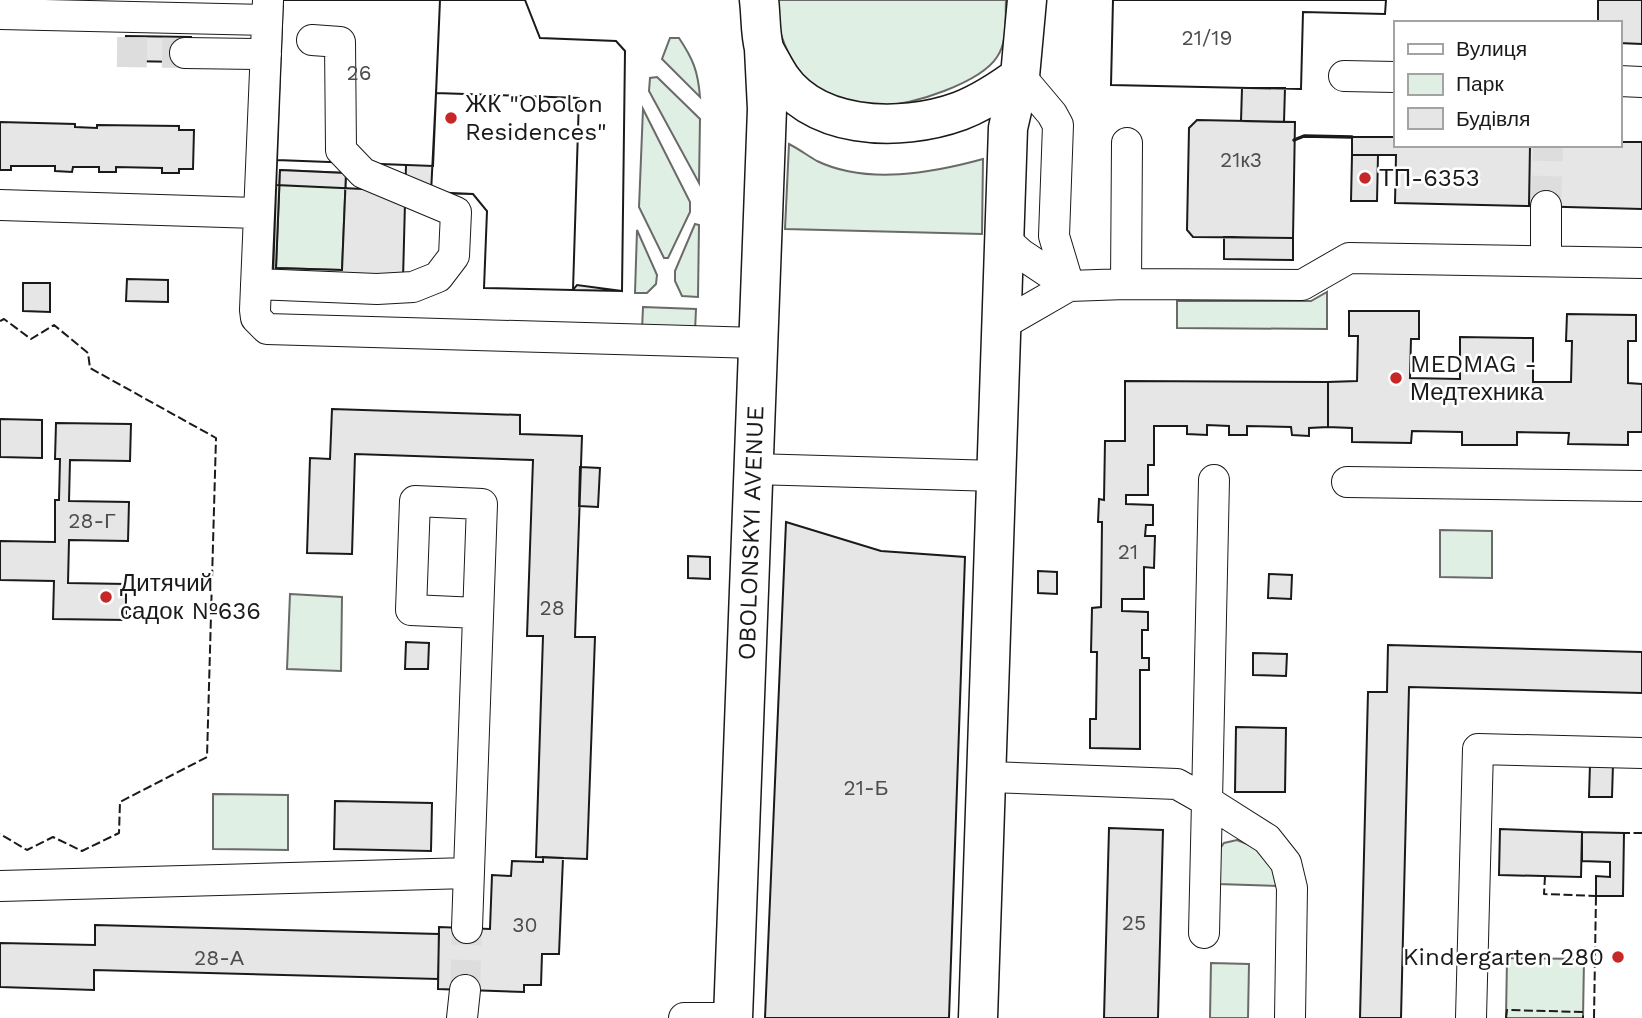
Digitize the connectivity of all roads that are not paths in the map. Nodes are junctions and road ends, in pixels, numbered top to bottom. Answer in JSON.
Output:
{"nodes":[{"id":1,"x":759,"y":0,"type":"edge"},
{"id":2,"x":1027,"y":0,"type":"edge"},
{"id":3,"x":268,"y":10,"type":"edge"},
{"id":4,"x":0,"y":14,"type":"edge"},
{"id":5,"x":312,"y":40,"type":"dead end"},
{"id":6,"x":764,"y":48,"type":"junction"},
{"id":7,"x":185,"y":53,"type":"tunnel mouth"},
{"id":8,"x":266,"y":54,"type":"junction"},
{"id":9,"x":1020,"y":76,"type":"junction"},
{"id":10,"x":1344,"y":76,"type":"dead end"},
{"id":11,"x":1394,"y":78,"type":"edge"},
{"id":12,"x":1621,"y":81,"type":"edge"},
{"id":13,"x":1642,"y":82,"type":"edge"},
{"id":14,"x":1127,"y":143,"type":"dead end"},
{"id":15,"x":0,"y":205,"type":"edge"},
{"id":16,"x":1546,"y":206,"type":"tunnel mouth"},
{"id":17,"x":259,"y":213,"type":"junction"},
{"id":18,"x":1004,"y":239,"type":"junction"},
{"id":19,"x":1546,"y":261,"type":"junction"},
{"id":20,"x":1642,"y":263,"type":"edge"},
{"id":21,"x":256,"y":284,"type":"junction"},
{"id":22,"x":1126,"y":284,"type":"junction"},
{"id":23,"x":1069,"y":286,"type":"junction"},
{"id":24,"x":1003,"y":324,"type":"junction"},
{"id":25,"x":758,"y":343,"type":"junction"},
{"id":26,"x":753,"y":469,"type":"junction"},
{"id":27,"x":997,"y":476,"type":"junction"},
{"id":28,"x":1214,"y":480,"type":"dead end"},
{"id":29,"x":1347,"y":482,"type":"dead end"},
{"id":30,"x":1642,"y":486,"type":"edge"},
{"id":31,"x":478,"y":612,"type":"dead end"},
{"id":32,"x":1642,"y":753,"type":"edge"},
{"id":33,"x":988,"y":777,"type":"junction"},
{"id":34,"x":1207,"y":801,"type":"junction"},
{"id":35,"x":468,"y":873,"type":"junction"},
{"id":36,"x":0,"y":886,"type":"edge"},
{"id":37,"x":467,"y":928,"type":"tunnel mouth"},
{"id":38,"x":1203,"y":933,"type":"dead end"},
{"id":39,"x":684,"y":1018,"type":"edge"},
{"id":40,"x":725,"y":1018,"type":"edge"},
{"id":41,"x":733,"y":1018,"type":"edge"},
{"id":42,"x":978,"y":1018,"type":"edge"},
{"id":43,"x":1290,"y":1018,"type":"edge"},
{"id":44,"x":1471,"y":1018,"type":"edge"}],
"edges":[{"from":1,"to":6,"type":"main road","name":"OBOLONSKYI AVENUE"},
{"from":2,"to":9,"type":"main road"},
{"from":3,"to":4,"type":"street"},
{"from":3,"to":8,"type":"street"},
{"from":5,"to":21,"type":"street"},
{"from":6,"to":9,"type":"main road"},
{"from":6,"to":25,"type":"main road","name":"OBOLONSKYI AVENUE"},
{"from":7,"to":8,"type":"street"},
{"from":8,"to":17,"type":"street"},
{"from":9,"to":18,"type":"main road"},
{"from":9,"to":23,"type":"street"},
{"from":10,"to":11,"type":"street"},
{"from":12,"to":13,"type":"street"},
{"from":14,"to":22,"type":"street"},
{"from":15,"to":17,"type":"street"},
{"from":16,"to":19,"type":"street"},
{"from":17,"to":21,"type":"street"},
{"from":18,"to":23,"type":"street"},
{"from":18,"to":24,"type":"main road"},
{"from":19,"to":20,"type":"street"},
{"from":19,"to":22,"type":"street"},
{"from":21,"to":25,"type":"street"},
{"from":22,"to":23,"type":"street"},
{"from":23,"to":24,"type":"street"},
{"from":24,"to":27,"type":"main road"},
{"from":25,"to":26,"type":"main road","name":"OBOLONSKYI AVENUE"},
{"from":26,"to":27,"type":"street"},
{"from":26,"to":41,"type":"main road","name":"OBOLONSKYI AVENUE"},
{"from":27,"to":33,"type":"main road"},
{"from":28,"to":34,"type":"street"},
{"from":29,"to":30,"type":"street"},
{"from":31,"to":35,"type":"street"},
{"from":32,"to":44,"type":"street"},
{"from":33,"to":34,"type":"street"},
{"from":33,"to":42,"type":"main road"},
{"from":34,"to":38,"type":"street"},
{"from":34,"to":43,"type":"street"},
{"from":35,"to":36,"type":"street"},
{"from":35,"to":37,"type":"street"},
{"from":39,"to":40,"type":"street"}]}
